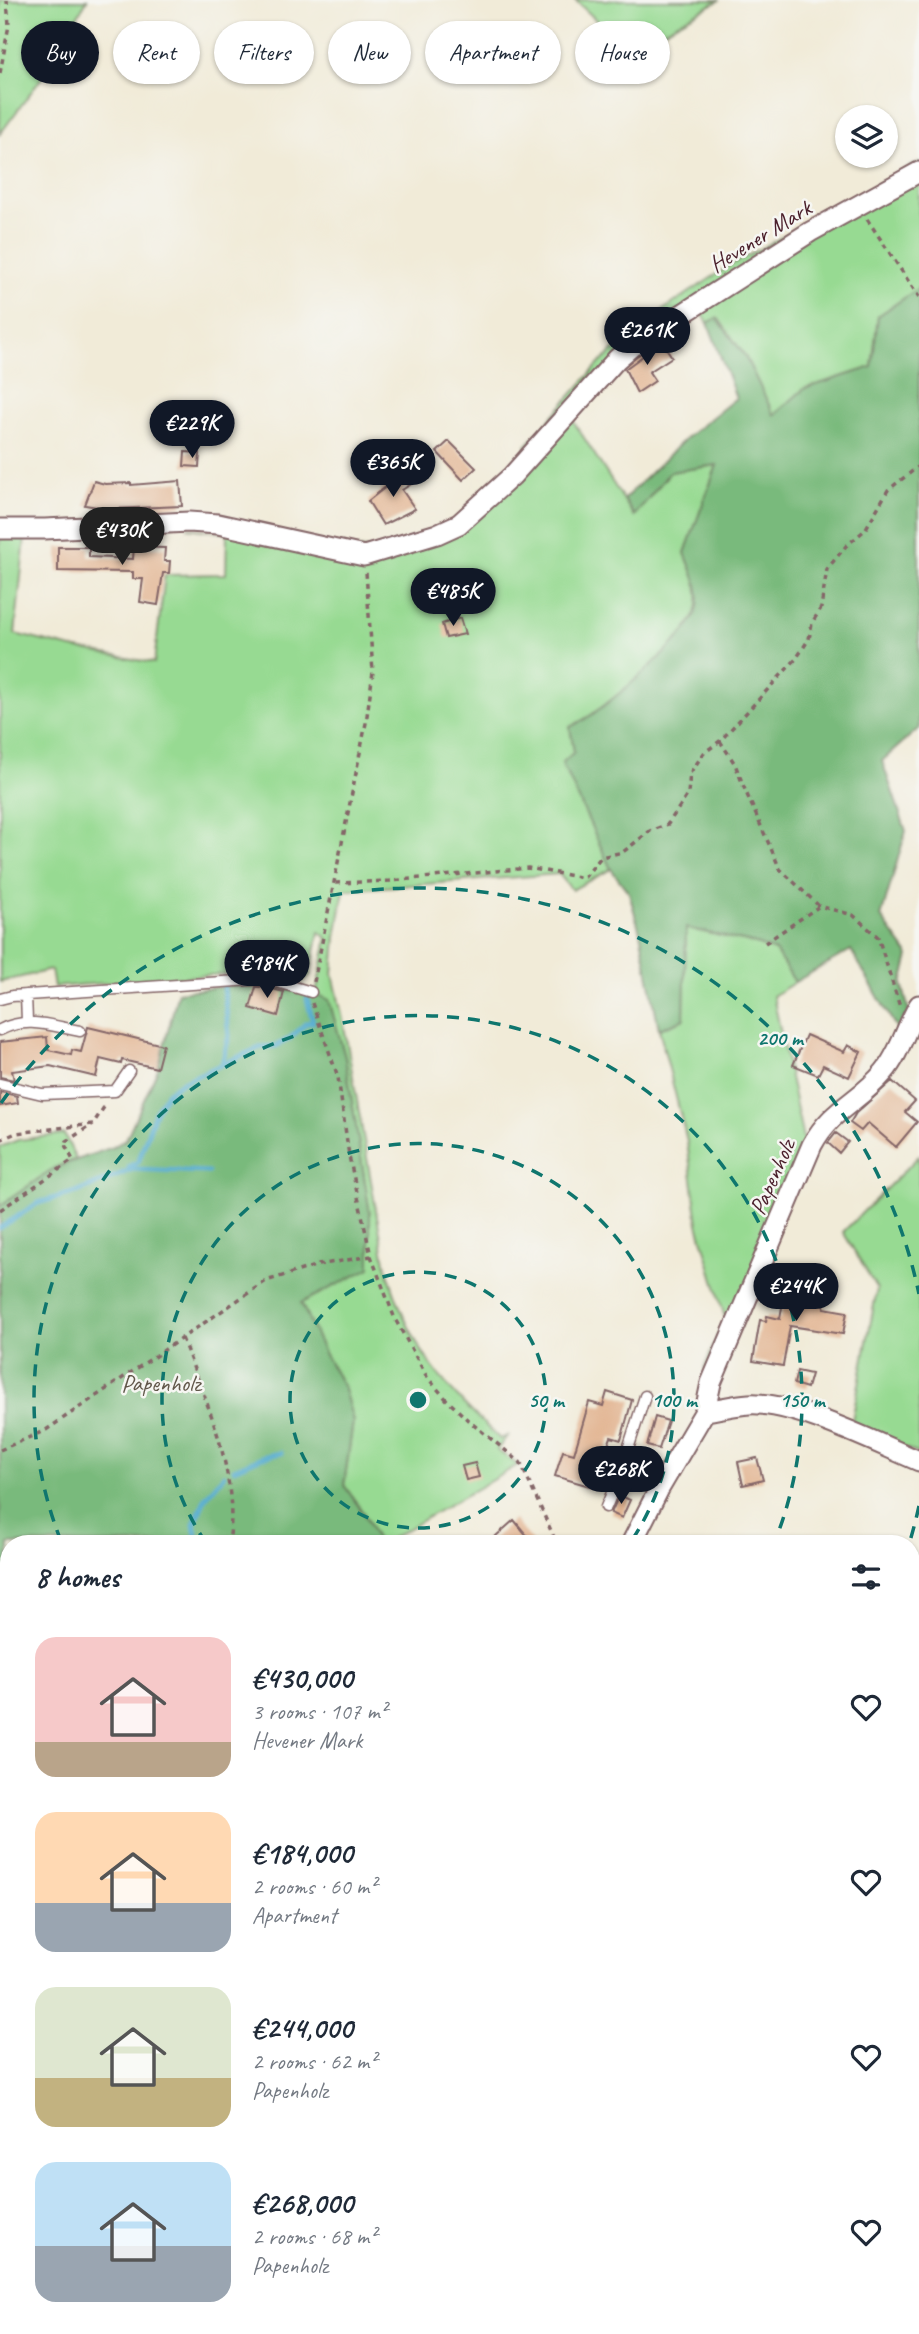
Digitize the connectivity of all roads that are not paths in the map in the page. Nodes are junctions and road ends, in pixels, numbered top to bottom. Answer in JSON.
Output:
{"nodes":[{"id":1,"x":919,"y":172,"type":"edge"},
{"id":2,"x":0,"y":529,"type":"edge"},
{"id":3,"x":311,"y":992,"type":"road end"},
{"id":4,"x":26,"y":995,"type":"junction"},
{"id":5,"x":0,"y":999,"type":"edge"},
{"id":6,"x":916,"y":1011,"type":"edge"},
{"id":7,"x":27,"y":1021,"type":"junction"},
{"id":8,"x":0,"y":1030,"type":"edge"},
{"id":9,"x":80,"y":1031,"type":"dead end"},
{"id":10,"x":129,"y":1071,"type":"dead end"},
{"id":11,"x":0,"y":1084,"type":"edge"},
{"id":12,"x":645,"y":1396,"type":"dead end"},
{"id":13,"x":705,"y":1411,"type":"junction"},
{"id":14,"x":919,"y":1461,"type":"edge"},
{"id":15,"x":620,"y":1474,"type":"junction"},
{"id":16,"x":659,"y":1489,"type":"junction"},
{"id":17,"x":606,"y":1507,"type":"dead end"},
{"id":18,"x":636,"y":1535,"type":"edge"}],
"edges":[{"from":1,"to":2,"type":"street","name":"Hevener Mark"},
{"from":3,"to":4,"type":"lane"},
{"from":4,"to":5,"type":"lane"},
{"from":4,"to":7,"type":"lane"},
{"from":6,"to":13,"type":"street","name":"Papenholz"},
{"from":7,"to":8,"type":"lane"},
{"from":7,"to":9,"type":"lane"},
{"from":10,"to":11,"type":"lane"},
{"from":12,"to":15,"type":"lane"},
{"from":13,"to":14,"type":"street"},
{"from":13,"to":16,"type":"street","name":"Papenholz"},
{"from":15,"to":16,"type":"lane"},
{"from":15,"to":17,"type":"lane"},
{"from":16,"to":18,"type":"street","name":"Papenholz"}]}
